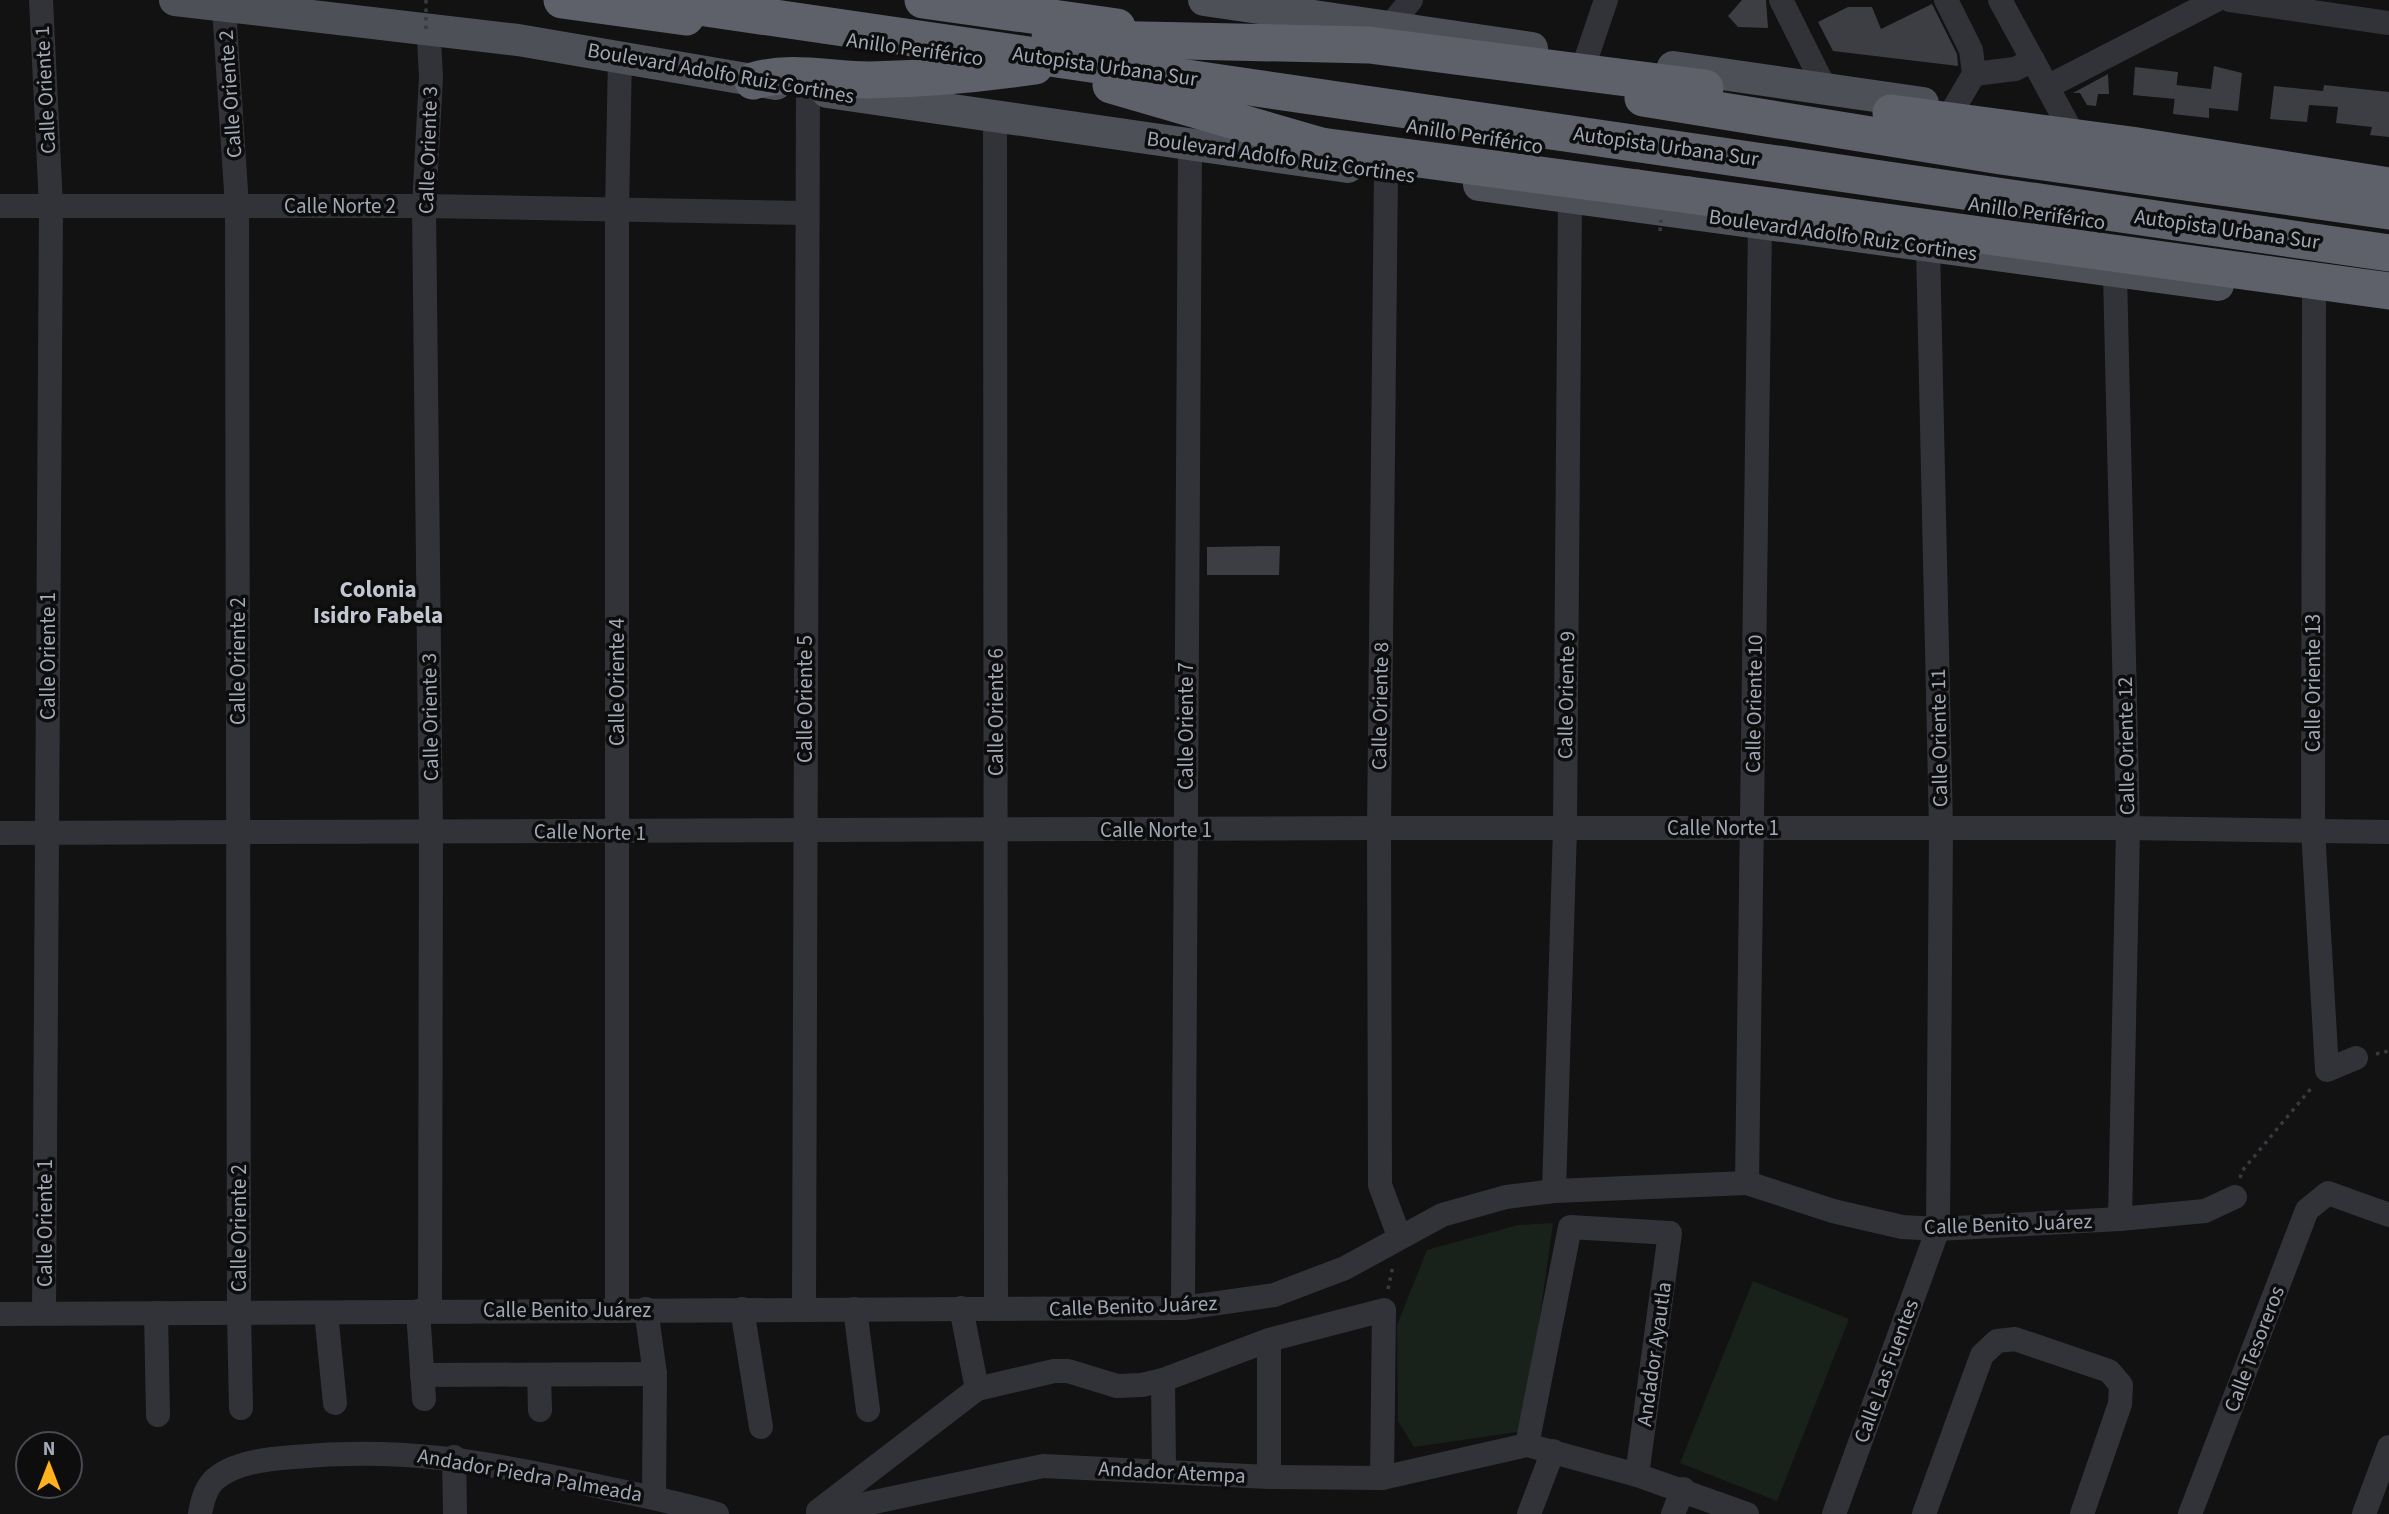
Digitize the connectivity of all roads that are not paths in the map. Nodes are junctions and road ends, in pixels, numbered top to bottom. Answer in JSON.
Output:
{"nodes":[{"id":1,"x":41,"y":0,"type":"edge"},
{"id":2,"x":175,"y":0,"type":"edge"},
{"id":3,"x":562,"y":0,"type":"edge"},
{"id":4,"x":652,"y":0,"type":"edge"},
{"id":5,"x":753,"y":0,"type":"edge"},
{"id":6,"x":923,"y":0,"type":"edge"},
{"id":7,"x":1208,"y":0,"type":"edge"},
{"id":8,"x":1411,"y":0,"type":"edge"},
{"id":9,"x":1606,"y":0,"type":"edge"},
{"id":10,"x":1781,"y":0,"type":"edge"},
{"id":11,"x":1946,"y":0,"type":"edge"},
{"id":12,"x":2000,"y":0,"type":"edge"},
{"id":13,"x":2216,"y":0,"type":"edge"},
{"id":14,"x":2230,"y":0,"type":"edge"},
{"id":15,"x":1273,"y":5,"type":"edge"},
{"id":16,"x":224,"y":8,"type":"junction"},
{"id":17,"x":2389,"y":23,"type":"edge"},
{"id":18,"x":1389,"y":27,"type":"junction"},
{"id":19,"x":427,"y":36,"type":"road end"},
{"id":20,"x":989,"y":42,"type":"junction"},
{"id":21,"x":620,"y":55,"type":"junction"},
{"id":22,"x":1587,"y":56,"type":"junction"},
{"id":23,"x":2034,"y":60,"type":"junction"},
{"id":24,"x":1035,"y":66,"type":"junction"},
{"id":25,"x":1676,"y":68,"type":"junction"},
{"id":26,"x":1450,"y":72,"type":"junction"},
{"id":27,"x":1974,"y":74,"type":"junction"},
{"id":28,"x":753,"y":81,"type":"junction"},
{"id":29,"x":2049,"y":86,"type":"junction"},
{"id":30,"x":1825,"y":88,"type":"junction"},
{"id":31,"x":808,"y":90,"type":"junction"},
{"id":32,"x":1954,"y":108,"type":"junction"},
{"id":33,"x":995,"y":116,"type":"junction"},
{"id":34,"x":2068,"y":125,"type":"junction"},
{"id":35,"x":1189,"y":144,"type":"junction"},
{"id":36,"x":2389,"y":168,"type":"edge"},
{"id":37,"x":1386,"y":172,"type":"junction"},
{"id":38,"x":2389,"y":186,"type":"edge"},
{"id":39,"x":1570,"y":198,"type":"junction"},
{"id":40,"x":237,"y":205,"type":"junction"},
{"id":41,"x":0,"y":206,"type":"edge"},
{"id":42,"x":51,"y":206,"type":"junction"},
{"id":43,"x":424,"y":206,"type":"junction"},
{"id":44,"x":617,"y":211,"type":"junction"},
{"id":45,"x":2389,"y":212,"type":"edge"},
{"id":46,"x":806,"y":213,"type":"junction"},
{"id":47,"x":1760,"y":224,"type":"junction"},
{"id":48,"x":2389,"y":230,"type":"edge"},
{"id":49,"x":2218,"y":237,"type":"junction"},
{"id":50,"x":1928,"y":247,"type":"junction"},
{"id":51,"x":2389,"y":253,"type":"edge"},
{"id":52,"x":2389,"y":263,"type":"edge"},
{"id":53,"x":2115,"y":273,"type":"junction"},
{"id":54,"x":2389,"y":288,"type":"edge"},
{"id":55,"x":2314,"y":296,"type":"junction"},
{"id":56,"x":2389,"y":307,"type":"edge"},
{"id":57,"x":1379,"y":828,"type":"junction"},
{"id":58,"x":1565,"y":828,"type":"junction"},
{"id":59,"x":1752,"y":828,"type":"junction"},
{"id":60,"x":2128,"y":828,"type":"junction"},
{"id":61,"x":1941,"y":829,"type":"junction"},
{"id":62,"x":431,"y":830,"type":"junction"},
{"id":63,"x":996,"y":830,"type":"junction"},
{"id":64,"x":1185,"y":830,"type":"junction"},
{"id":65,"x":2313,"y":830,"type":"junction"},
{"id":66,"x":238,"y":832,"type":"junction"},
{"id":67,"x":806,"y":832,"type":"junction"},
{"id":68,"x":2389,"y":832,"type":"edge"},
{"id":69,"x":0,"y":833,"type":"edge"},
{"id":70,"x":48,"y":833,"type":"junction"},
{"id":71,"x":617,"y":833,"type":"junction"},
{"id":72,"x":2356,"y":1058,"type":"dead end"},
{"id":73,"x":1747,"y":1183,"type":"junction"},
{"id":74,"x":1555,"y":1191,"type":"junction"},
{"id":75,"x":2235,"y":1197,"type":"road end"},
{"id":76,"x":2389,"y":1215,"type":"edge"},
{"id":77,"x":2120,"y":1219,"type":"junction"},
{"id":78,"x":1938,"y":1229,"type":"junction"},
{"id":79,"x":1399,"y":1236,"type":"junction"},
{"id":80,"x":961,"y":1308,"type":"junction"},
{"id":81,"x":996,"y":1308,"type":"junction"},
{"id":82,"x":1183,"y":1308,"type":"junction"},
{"id":83,"x":617,"y":1309,"type":"junction"},
{"id":84,"x":646,"y":1309,"type":"junction"},
{"id":85,"x":742,"y":1309,"type":"junction"},
{"id":86,"x":804,"y":1309,"type":"junction"},
{"id":87,"x":855,"y":1309,"type":"junction"},
{"id":88,"x":424,"y":1311,"type":"junction"},
{"id":89,"x":44,"y":1313,"type":"junction"},
{"id":90,"x":156,"y":1313,"type":"junction"},
{"id":91,"x":326,"y":1313,"type":"junction"},
{"id":92,"x":0,"y":1314,"type":"edge"},
{"id":93,"x":239,"y":1314,"type":"junction"},
{"id":94,"x":1269,"y":1340,"type":"junction"},
{"id":95,"x":655,"y":1374,"type":"junction"},
{"id":96,"x":540,"y":1375,"type":"junction"},
{"id":97,"x":1163,"y":1380,"type":"junction"},
{"id":98,"x":977,"y":1389,"type":"junction"},
{"id":99,"x":335,"y":1403,"type":"dead end"},
{"id":100,"x":242,"y":1408,"type":"dead end"},
{"id":101,"x":868,"y":1409,"type":"dead end"},
{"id":102,"x":540,"y":1410,"type":"dead end"},
{"id":103,"x":158,"y":1415,"type":"dead end"},
{"id":104,"x":761,"y":1427,"type":"dead end"},
{"id":105,"x":1527,"y":1446,"type":"junction"},
{"id":106,"x":2389,"y":1447,"type":"edge"},
{"id":107,"x":1553,"y":1451,"type":"junction"},
{"id":108,"x":454,"y":1457,"type":"junction"},
{"id":109,"x":1164,"y":1471,"type":"junction"},
{"id":110,"x":1637,"y":1475,"type":"junction"},
{"id":111,"x":1269,"y":1477,"type":"junction"},
{"id":112,"x":1382,"y":1478,"type":"junction"},
{"id":113,"x":1683,"y":1489,"type":"junction"},
{"id":114,"x":654,"y":1496,"type":"junction"},
{"id":115,"x":200,"y":1514,"type":"edge"},
{"id":116,"x":454,"y":1514,"type":"edge"},
{"id":117,"x":717,"y":1514,"type":"edge"},
{"id":118,"x":812,"y":1514,"type":"edge"},
{"id":119,"x":818,"y":1514,"type":"edge"},
{"id":120,"x":1529,"y":1514,"type":"edge"},
{"id":121,"x":1673,"y":1514,"type":"edge"},
{"id":122,"x":1747,"y":1514,"type":"edge"},
{"id":123,"x":1834,"y":1514,"type":"edge"},
{"id":124,"x":1924,"y":1514,"type":"edge"},
{"id":125,"x":2082,"y":1514,"type":"edge"},
{"id":126,"x":2190,"y":1514,"type":"edge"},
{"id":127,"x":2364,"y":1514,"type":"edge"}],
"edges":[{"from":1,"to":42,"type":"street","name":"Calle Oriente 1"},
{"from":2,"to":16,"type":"main road","name":"Boulevard Adolfo Ruiz Cortines"},
{"from":3,"to":24,"type":"highway","name":"Anillo Periférico"},
{"from":4,"to":20,"type":"highway","name":"Autopista Urbana Sur","bridge":true},
{"from":5,"to":20,"type":"highway","name":"Autopista Urbana Sur"},
{"from":6,"to":26,"type":"highway"},
{"from":7,"to":15,"type":"main road"},
{"from":8,"to":18,"type":"street"},
{"from":9,"to":22,"type":"street"},
{"from":10,"to":30,"type":"street"},
{"from":11,"to":27,"type":"street"},
{"from":12,"to":23,"type":"street"},
{"from":13,"to":29,"type":"street"},
{"from":14,"to":17,"type":"street"},
{"from":15,"to":18,"type":"main road"},
{"from":16,"to":21,"type":"main road","name":"Boulevard Adolfo Ruiz Cortines"},
{"from":16,"to":40,"type":"street","name":"Calle Oriente 2"},
{"from":18,"to":22,"type":"main road"},
{"from":19,"to":43,"type":"street","name":"Calle Oriente 3"},
{"from":20,"to":38,"type":"highway","bridge":true},
{"from":20,"to":48,"type":"highway","name":"Autopista Urbana Sur"},
{"from":20,"to":51,"type":"highway","name":"Autopista Urbana Sur","bridge":true},
{"from":20,"to":54,"type":"highway","bridge":true},
{"from":21,"to":28,"type":"main road","name":"Boulevard Adolfo Ruiz Cortines"},
{"from":21,"to":44,"type":"street","name":"Calle Oriente 4"},
{"from":22,"to":25,"type":"main road"},
{"from":23,"to":27,"type":"street"},
{"from":23,"to":29,"type":"street"},
{"from":24,"to":28,"type":"highway"},
{"from":24,"to":49,"type":"highway","name":"Anillo Periférico"},
{"from":25,"to":26,"type":"highway"},
{"from":25,"to":30,"type":"main road"},
{"from":26,"to":45,"type":"highway"},
{"from":27,"to":32,"type":"street"},
{"from":28,"to":31,"type":"main road","name":"Boulevard Adolfo Ruiz Cortines"},
{"from":29,"to":34,"type":"street"},
{"from":30,"to":32,"type":"main road"},
{"from":31,"to":33,"type":"main road","name":"Boulevard Adolfo Ruiz Cortines"},
{"from":31,"to":46,"type":"street","name":"Calle Oriente 5"},
{"from":32,"to":34,"type":"main road"},
{"from":33,"to":35,"type":"main road","name":"Boulevard Adolfo Ruiz Cortines"},
{"from":33,"to":63,"type":"street","name":"Calle Oriente 6"},
{"from":34,"to":36,"type":"main road"},
{"from":35,"to":37,"type":"main road","name":"Boulevard Adolfo Ruiz Cortines"},
{"from":35,"to":64,"type":"street","name":"Calle Oriente 7"},
{"from":37,"to":39,"type":"main road","name":"Boulevard Adolfo Ruiz Cortines"},
{"from":37,"to":57,"type":"street","name":"Calle Oriente 8"},
{"from":39,"to":47,"type":"main road","name":"Boulevard Adolfo Ruiz Cortines"},
{"from":39,"to":58,"type":"street","name":"Calle Oriente 9"},
{"from":40,"to":42,"type":"street","name":"Calle Norte 2"},
{"from":40,"to":43,"type":"street","name":"Calle Norte 2"},
{"from":40,"to":66,"type":"street","name":"Calle Oriente 2"},
{"from":41,"to":42,"type":"street","name":"Calle Norte 2"},
{"from":42,"to":70,"type":"street","name":"Calle Oriente 1"},
{"from":43,"to":44,"type":"street","name":"Calle Norte 2"},
{"from":43,"to":62,"type":"street","name":"Calle Oriente 3"},
{"from":44,"to":46,"type":"street","name":"Calle Norte 2"},
{"from":44,"to":71,"type":"street","name":"Calle Oriente 4"},
{"from":46,"to":67,"type":"street","name":"Calle Oriente 5"},
{"from":47,"to":50,"type":"main road","name":"Boulevard Adolfo Ruiz Cortines"},
{"from":47,"to":59,"type":"street","name":"Calle Oriente 10"},
{"from":49,"to":52,"type":"highway","name":"Anillo Periférico"},
{"from":49,"to":54,"type":"highway"},
{"from":50,"to":53,"type":"main road","name":"Boulevard Adolfo Ruiz Cortines"},
{"from":50,"to":61,"type":"street","name":"Calle Oriente 11"},
{"from":53,"to":55,"type":"main road","name":"Boulevard Adolfo Ruiz Cortines"},
{"from":53,"to":60,"type":"street","name":"Calle Oriente 12"},
{"from":55,"to":56,"type":"main road","name":"Boulevard Adolfo Ruiz Cortines"},
{"from":55,"to":65,"type":"street","name":"Calle Oriente 13"},
{"from":57,"to":58,"type":"street","name":"Calle Norte 1"},
{"from":57,"to":64,"type":"street","name":"Calle Norte 1"},
{"from":57,"to":79,"type":"street","name":"Calle Oriente 8"},
{"from":58,"to":59,"type":"street","name":"Calle Norte 1"},
{"from":58,"to":74,"type":"street","name":"Calle Oriente 9"},
{"from":59,"to":61,"type":"street","name":"Calle Norte 1"},
{"from":59,"to":73,"type":"street","name":"Calle Oriente 10"},
{"from":60,"to":61,"type":"street","name":"Calle Norte 1"},
{"from":60,"to":65,"type":"street","name":"Calle Norte 1"},
{"from":60,"to":77,"type":"street","name":"Calle Oriente 12"},
{"from":61,"to":78,"type":"street","name":"Calle Oriente 11"},
{"from":62,"to":66,"type":"street","name":"Calle Norte 1"},
{"from":62,"to":71,"type":"street","name":"Calle Norte 1"},
{"from":62,"to":88,"type":"street","name":"Calle Oriente 3"},
{"from":63,"to":64,"type":"street","name":"Calle Norte 1"},
{"from":63,"to":67,"type":"street","name":"Calle Norte 1"},
{"from":63,"to":81,"type":"street","name":"Calle Oriente 6"},
{"from":64,"to":82,"type":"street","name":"Calle Oriente 7"},
{"from":65,"to":68,"type":"street","name":"Calle Norte 1"},
{"from":65,"to":72,"type":"street","name":"Calle Oriente 13"},
{"from":66,"to":70,"type":"street","name":"Calle Norte 1"},
{"from":66,"to":93,"type":"street","name":"Calle Oriente 2"},
{"from":67,"to":71,"type":"street","name":"Calle Norte 1"},
{"from":67,"to":86,"type":"street","name":"Calle Oriente 5"},
{"from":69,"to":70,"type":"street","name":"Calle Norte 1"},
{"from":70,"to":89,"type":"street","name":"Calle Oriente 1"},
{"from":71,"to":83,"type":"street","name":"Calle Oriente 4"},
{"from":73,"to":74,"type":"street","name":"Calle Benito Juárez"},
{"from":73,"to":78,"type":"street","name":"Calle Benito Juárez"},
{"from":74,"to":79,"type":"street","name":"Calle Benito Juárez"},
{"from":75,"to":77,"type":"street","name":"Calle Benito Juárez"},
{"from":76,"to":126,"type":"street","name":"Calle Tesoreros"},
{"from":77,"to":78,"type":"street","name":"Calle Benito Juárez"},
{"from":78,"to":123,"type":"street","name":"Calle Las Fuentes"},
{"from":79,"to":82,"type":"street","name":"Calle Benito Juárez"},
{"from":80,"to":81,"type":"street","name":"Calle Benito Juárez"},
{"from":80,"to":87,"type":"street","name":"Calle Benito Juárez"},
{"from":80,"to":98,"type":"street"},
{"from":81,"to":82,"type":"street","name":"Calle Benito Juárez"},
{"from":83,"to":84,"type":"street","name":"Calle Benito Juárez"},
{"from":83,"to":88,"type":"street","name":"Calle Benito Juárez"},
{"from":84,"to":85,"type":"street","name":"Calle Benito Juárez"},
{"from":84,"to":95,"type":"street"},
{"from":85,"to":86,"type":"street","name":"Calle Benito Juárez"},
{"from":85,"to":104,"type":"street"},
{"from":86,"to":87,"type":"street","name":"Calle Benito Juárez"},
{"from":87,"to":101,"type":"street"},
{"from":88,"to":91,"type":"street","name":"Calle Benito Juárez"},
{"from":88,"to":96,"type":"street","name":"Calle Oriente 3"},
{"from":89,"to":90,"type":"street","name":"Calle Benito Juárez"},
{"from":89,"to":92,"type":"street","name":"Calle Benito Juárez"},
{"from":90,"to":93,"type":"street","name":"Calle Benito Juárez"},
{"from":90,"to":103,"type":"street"},
{"from":91,"to":93,"type":"street","name":"Calle Benito Juárez"},
{"from":91,"to":99,"type":"street"},
{"from":93,"to":100,"type":"street","name":"Calle Oriente 2"},
{"from":94,"to":97,"type":"street"},
{"from":94,"to":111,"type":"street"},
{"from":94,"to":112,"type":"street"},
{"from":95,"to":96,"type":"street"},
{"from":95,"to":114,"type":"street"},
{"from":96,"to":102,"type":"street"},
{"from":97,"to":98,"type":"street"},
{"from":97,"to":109,"type":"street"},
{"from":98,"to":118,"type":"street"},
{"from":105,"to":107,"type":"street"},
{"from":105,"to":110,"type":"street","name":"Andador Ayautla"},
{"from":105,"to":112,"type":"street","name":"Andador Atempa"},
{"from":106,"to":127,"type":"street"},
{"from":107,"to":110,"type":"street"},
{"from":107,"to":120,"type":"street"},
{"from":108,"to":114,"type":"street","name":"Andador Piedra Palmeada"},
{"from":108,"to":115,"type":"street","name":"Andador Piedra Palmeada"},
{"from":108,"to":116,"type":"street"},
{"from":109,"to":111,"type":"street","name":"Andador Atempa"},
{"from":109,"to":119,"type":"street","name":"Andador Atempa"},
{"from":110,"to":113,"type":"street"},
{"from":111,"to":112,"type":"street","name":"Andador Atempa"},
{"from":113,"to":121,"type":"street"},
{"from":113,"to":122,"type":"street"},
{"from":114,"to":117,"type":"street","name":"Andador Piedra Palmeada"},
{"from":124,"to":125,"type":"street"}]}
